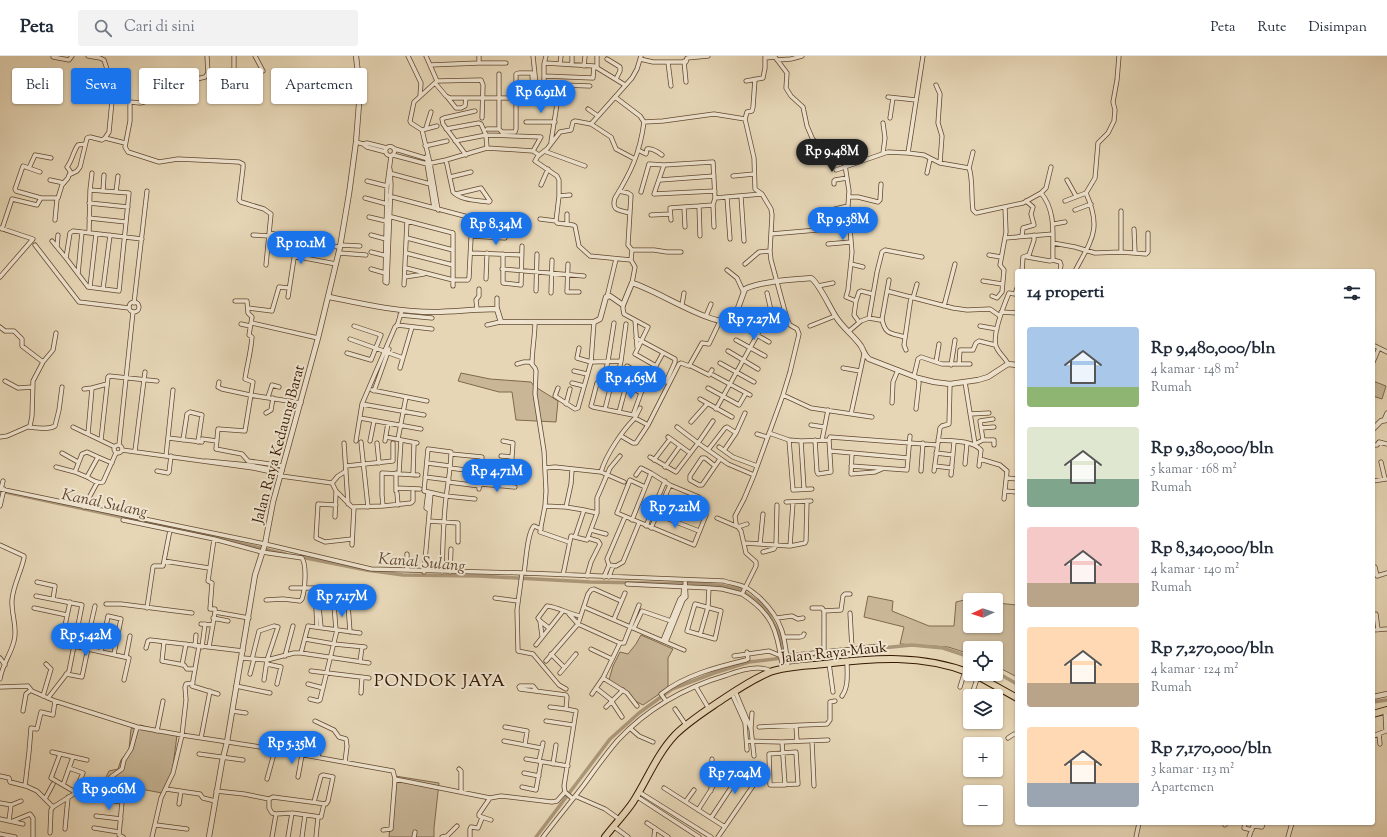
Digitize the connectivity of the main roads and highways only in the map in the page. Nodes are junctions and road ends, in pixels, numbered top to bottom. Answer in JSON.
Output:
{"nodes":[{"id":1,"x":963,"y":671,"type":"edge"},
{"id":2,"x":987,"y":681,"type":"edge"},
{"id":3,"x":1015,"y":697,"type":"edge"},
{"id":4,"x":1386,"y":710,"type":"edge"},
{"id":5,"x":1375,"y":713,"type":"edge"},
{"id":6,"x":605,"y":837,"type":"edge"}],
"edges":[{"from":1,"to":6,"type":"main road","name":"Jalan Raya Mauk"},
{"from":2,"to":3,"type":"main road"},
{"from":4,"to":5,"type":"main road"}]}
